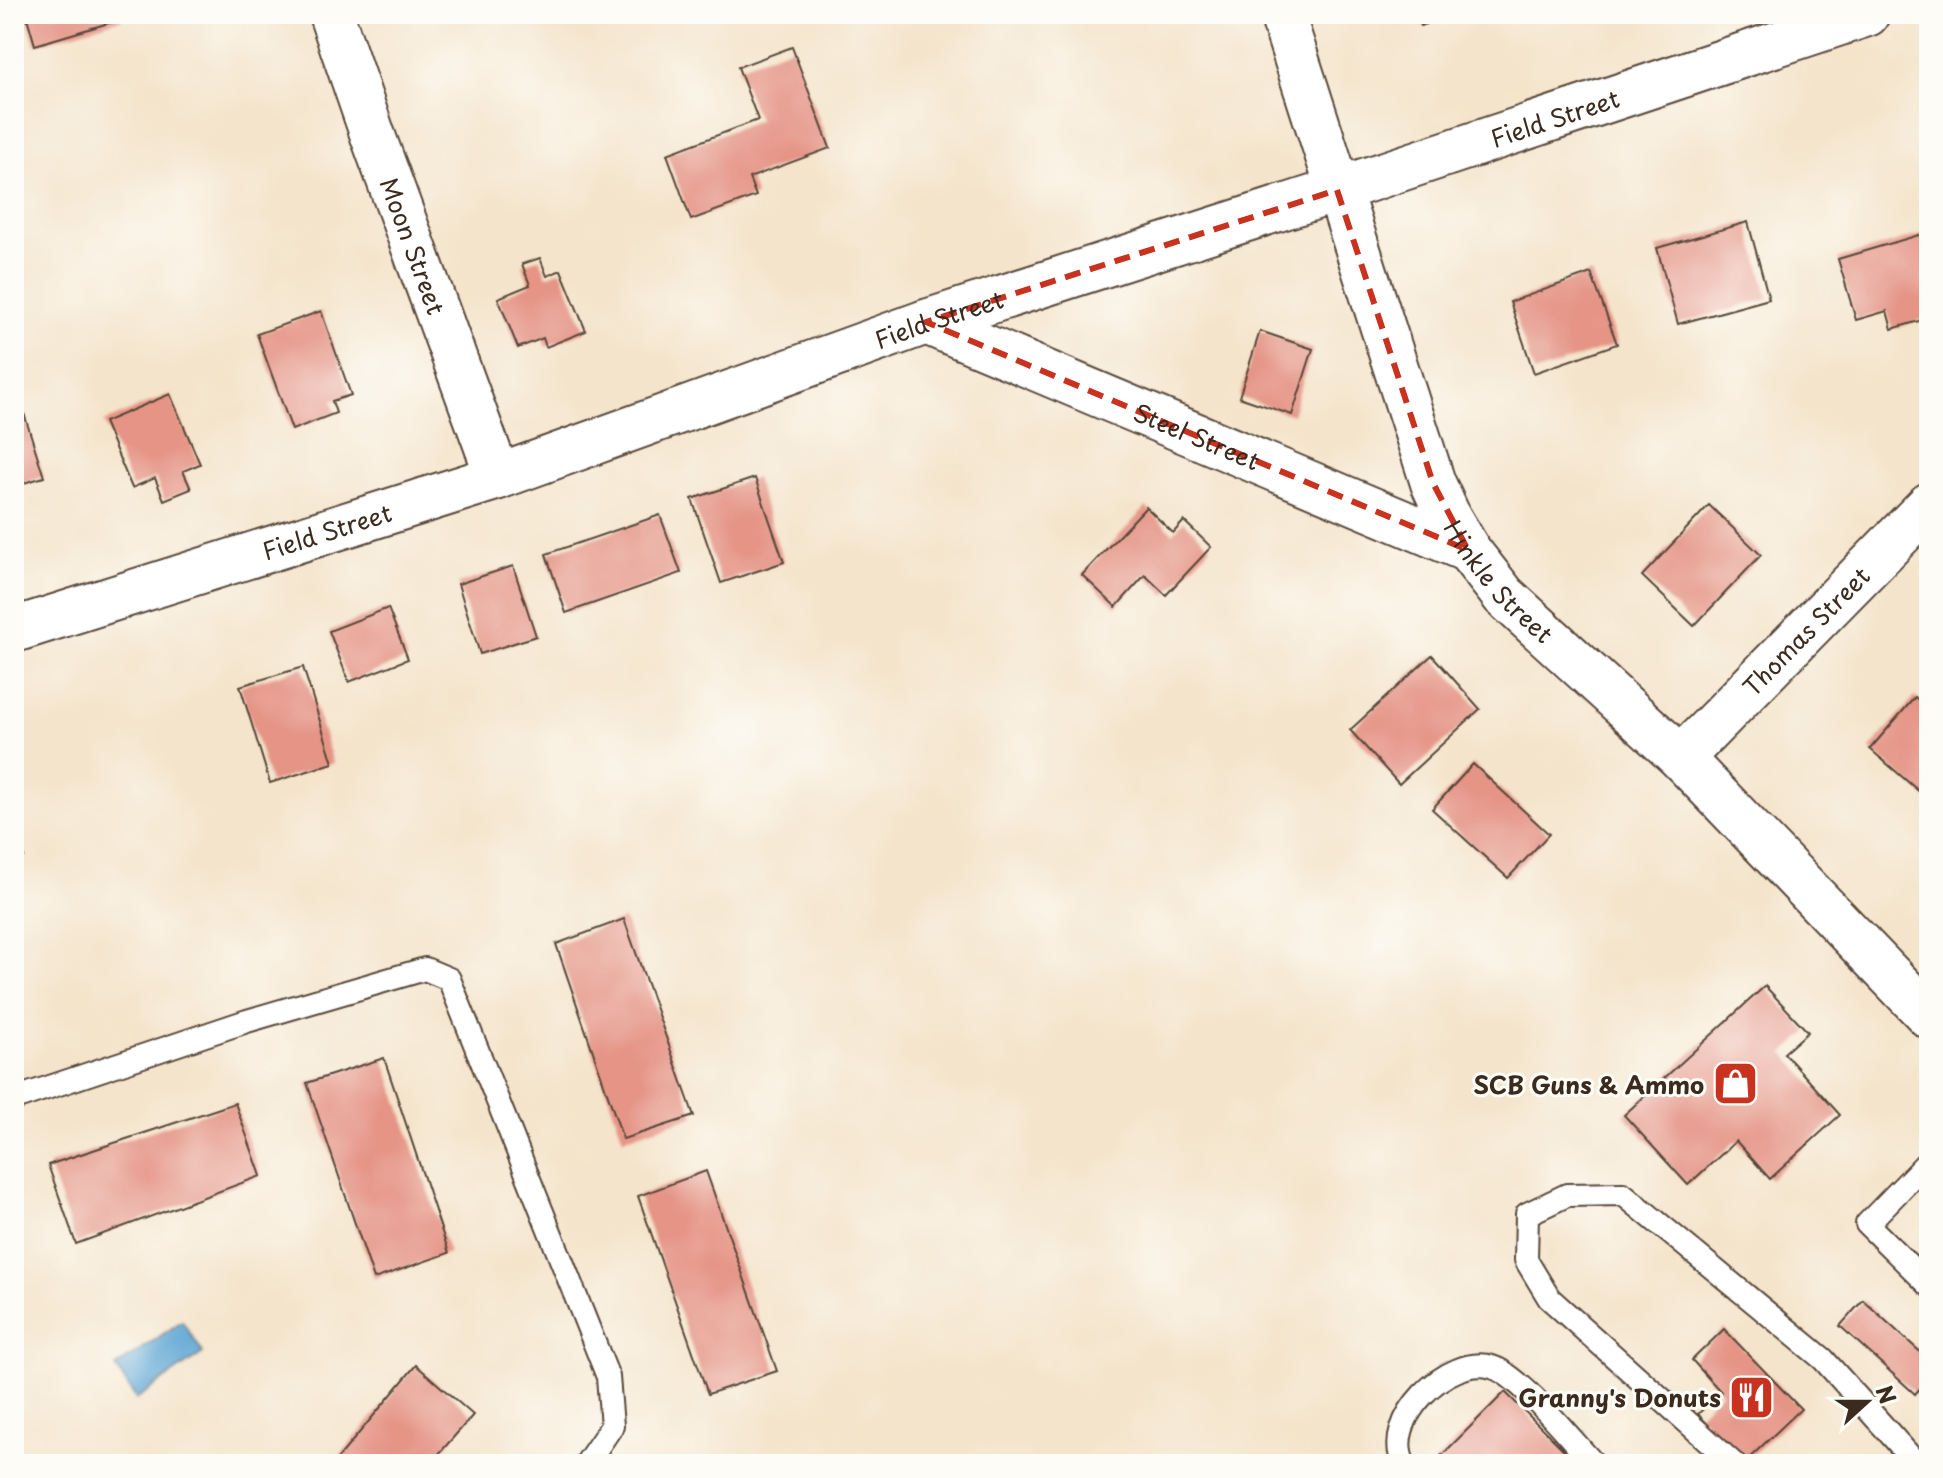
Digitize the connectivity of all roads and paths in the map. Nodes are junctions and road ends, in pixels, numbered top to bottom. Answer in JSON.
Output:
{"nodes":[{"id":1,"x":331,"y":14,"type":"edge"},
{"id":2,"x":1282,"y":14,"type":"edge"},
{"id":3,"x":1867,"y":14,"type":"edge"},
{"id":4,"x":1337,"y":190,"type":"junction"},
{"id":5,"x":926,"y":322,"type":"junction"},
{"id":6,"x":498,"y":477,"type":"junction"},
{"id":7,"x":1929,"y":505,"type":"edge"},
{"id":8,"x":1468,"y":550,"type":"junction"},
{"id":9,"x":14,"y":630,"type":"edge"},
{"id":10,"x":1681,"y":758,"type":"junction"},
{"id":11,"x":1929,"y":1016,"type":"edge"},
{"id":12,"x":14,"y":1099,"type":"edge"},
{"id":13,"x":1929,"y":1160,"type":"edge"},
{"id":14,"x":1929,"y":1285,"type":"edge"},
{"id":15,"x":586,"y":1464,"type":"edge"},
{"id":16,"x":1404,"y":1464,"type":"edge"},
{"id":17,"x":1594,"y":1464,"type":"edge"},
{"id":18,"x":1734,"y":1464,"type":"edge"},
{"id":19,"x":1917,"y":1464,"type":"edge"}],
"edges":[{"from":1,"to":6,"type":"street","name":"Moon Street"},
{"from":2,"to":4,"type":"street","name":"Hinkle Street"},
{"from":3,"to":4,"type":"street","name":"Field Street"},
{"from":4,"to":5,"type":"street","name":"Field Street"},
{"from":4,"to":8,"type":"street","name":"Hinkle Street"},
{"from":5,"to":6,"type":"street","name":"Field Street"},
{"from":5,"to":8,"type":"street","name":"Steel Street"},
{"from":6,"to":9,"type":"street","name":"Field Street"},
{"from":7,"to":10,"type":"street","name":"Thomas Street"},
{"from":8,"to":10,"type":"street","name":"Hinkle Street"},
{"from":10,"to":11,"type":"street","name":"Hinkle Street"},
{"from":12,"to":15,"type":"lane"},
{"from":13,"to":14,"type":"lane"},
{"from":16,"to":17,"type":"lane"},
{"from":18,"to":19,"type":"lane"}]}
